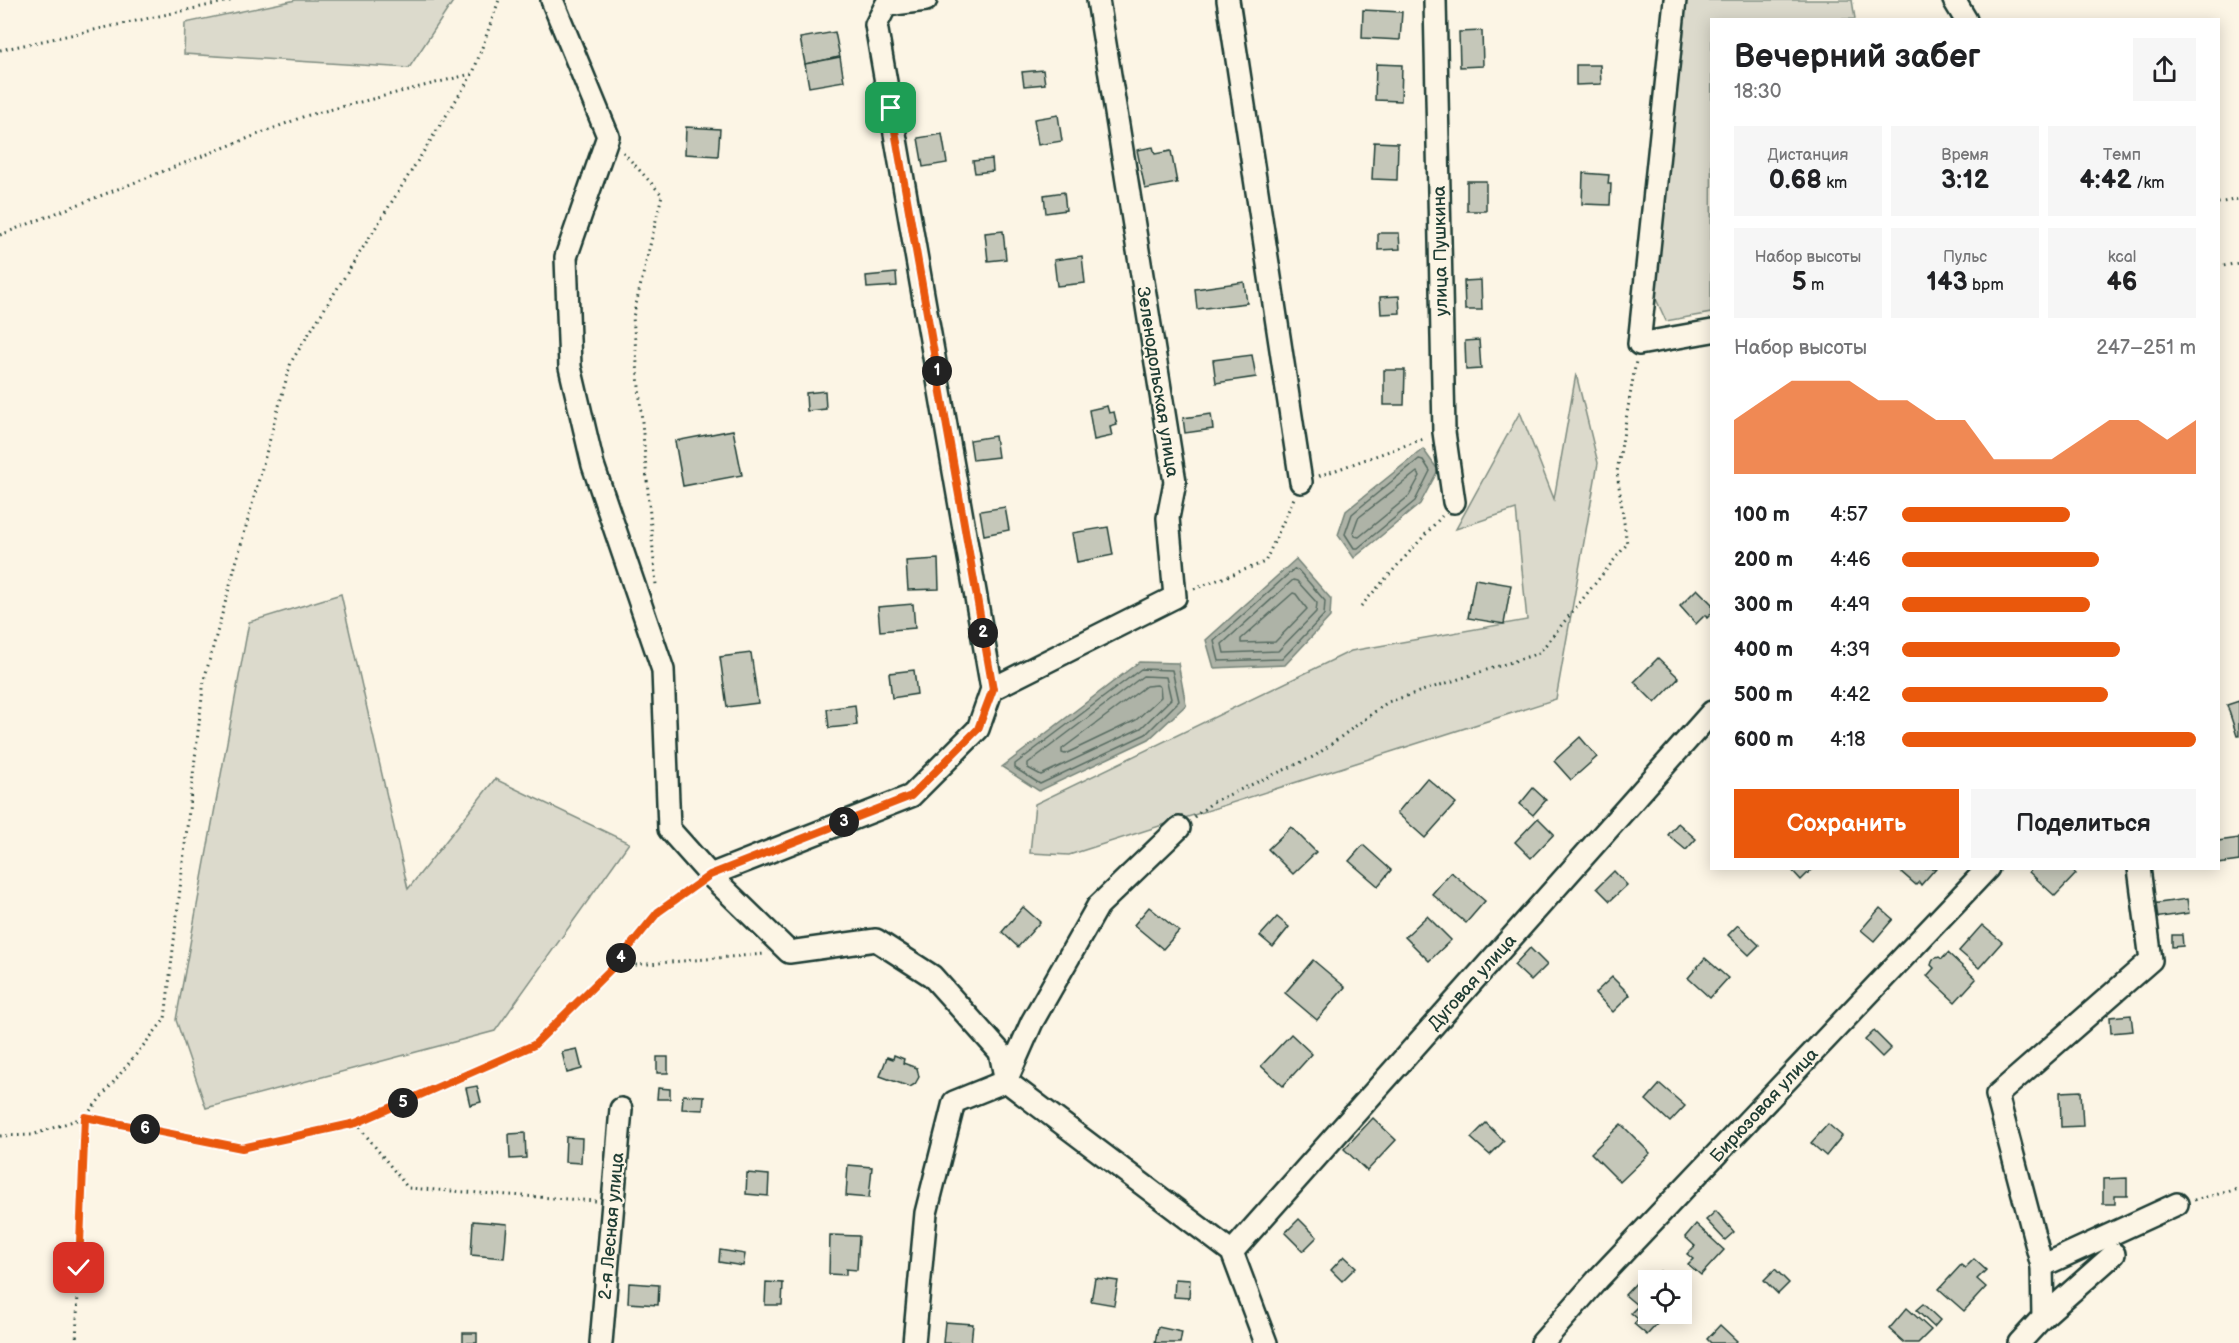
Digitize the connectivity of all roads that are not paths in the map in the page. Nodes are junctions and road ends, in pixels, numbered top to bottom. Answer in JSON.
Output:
{"nodes":[{"id":1,"x":552,"y":0,"type":"edge"},
{"id":2,"x":926,"y":0,"type":"edge"},
{"id":3,"x":1098,"y":0,"type":"edge"},
{"id":4,"x":1228,"y":0,"type":"edge"},
{"id":5,"x":1435,"y":0,"type":"edge"},
{"id":6,"x":1675,"y":0,"type":"edge"},
{"id":7,"x":1954,"y":0,"type":"edge"},
{"id":8,"x":1965,"y":18,"type":"edge"},
{"id":9,"x":1710,"y":331,"type":"edge"},
{"id":10,"x":1301,"y":482,"type":"road end"},
{"id":11,"x":1454,"y":502,"type":"road end"},
{"id":12,"x":993,"y":689,"type":"junction"},
{"id":13,"x":1710,"y":714,"type":"edge"},
{"id":14,"x":1179,"y":828,"type":"road end"},
{"id":15,"x":1986,"y":870,"type":"edge"},
{"id":16,"x":2139,"y":870,"type":"edge"},
{"id":17,"x":710,"y":875,"type":"junction"},
{"id":18,"x":1006,"y":1081,"type":"junction"},
{"id":19,"x":621,"y":1109,"type":"dead end"},
{"id":20,"x":2177,"y":1204,"type":"road end"},
{"id":21,"x":1232,"y":1252,"type":"junction"},
{"id":22,"x":2114,"y":1254,"type":"dead end"},
{"id":23,"x":2042,"y":1266,"type":"junction"},
{"id":24,"x":2043,"y":1317,"type":"junction"},
{"id":25,"x":601,"y":1343,"type":"edge"},
{"id":26,"x":914,"y":1343,"type":"edge"},
{"id":27,"x":1266,"y":1343,"type":"edge"},
{"id":28,"x":1542,"y":1343,"type":"edge"},
{"id":29,"x":2019,"y":1343,"type":"edge"}],
"edges":[{"from":1,"to":17,"type":"street"},
{"from":2,"to":12,"type":"street"},
{"from":3,"to":12,"type":"street","name":"Зеленодольская улица"},
{"from":4,"to":10,"type":"street"},
{"from":5,"to":11,"type":"street","name":"улица Пушкина"},
{"from":6,"to":9,"type":"street"},
{"from":7,"to":8,"type":"street"},
{"from":12,"to":17,"type":"street"},
{"from":13,"to":21,"type":"street","name":"Дуговая улица"},
{"from":14,"to":18,"type":"street"},
{"from":15,"to":28,"type":"street","name":"Бирюзовая улица"},
{"from":16,"to":23,"type":"street"},
{"from":17,"to":18,"type":"street"},
{"from":18,"to":21,"type":"street"},
{"from":18,"to":26,"type":"street"},
{"from":19,"to":25,"type":"street","name":"2-я Лесная улица"},
{"from":20,"to":23,"type":"street"},
{"from":21,"to":27,"type":"street"},
{"from":22,"to":24,"type":"street"},
{"from":23,"to":24,"type":"street"},
{"from":24,"to":29,"type":"street"}]}
